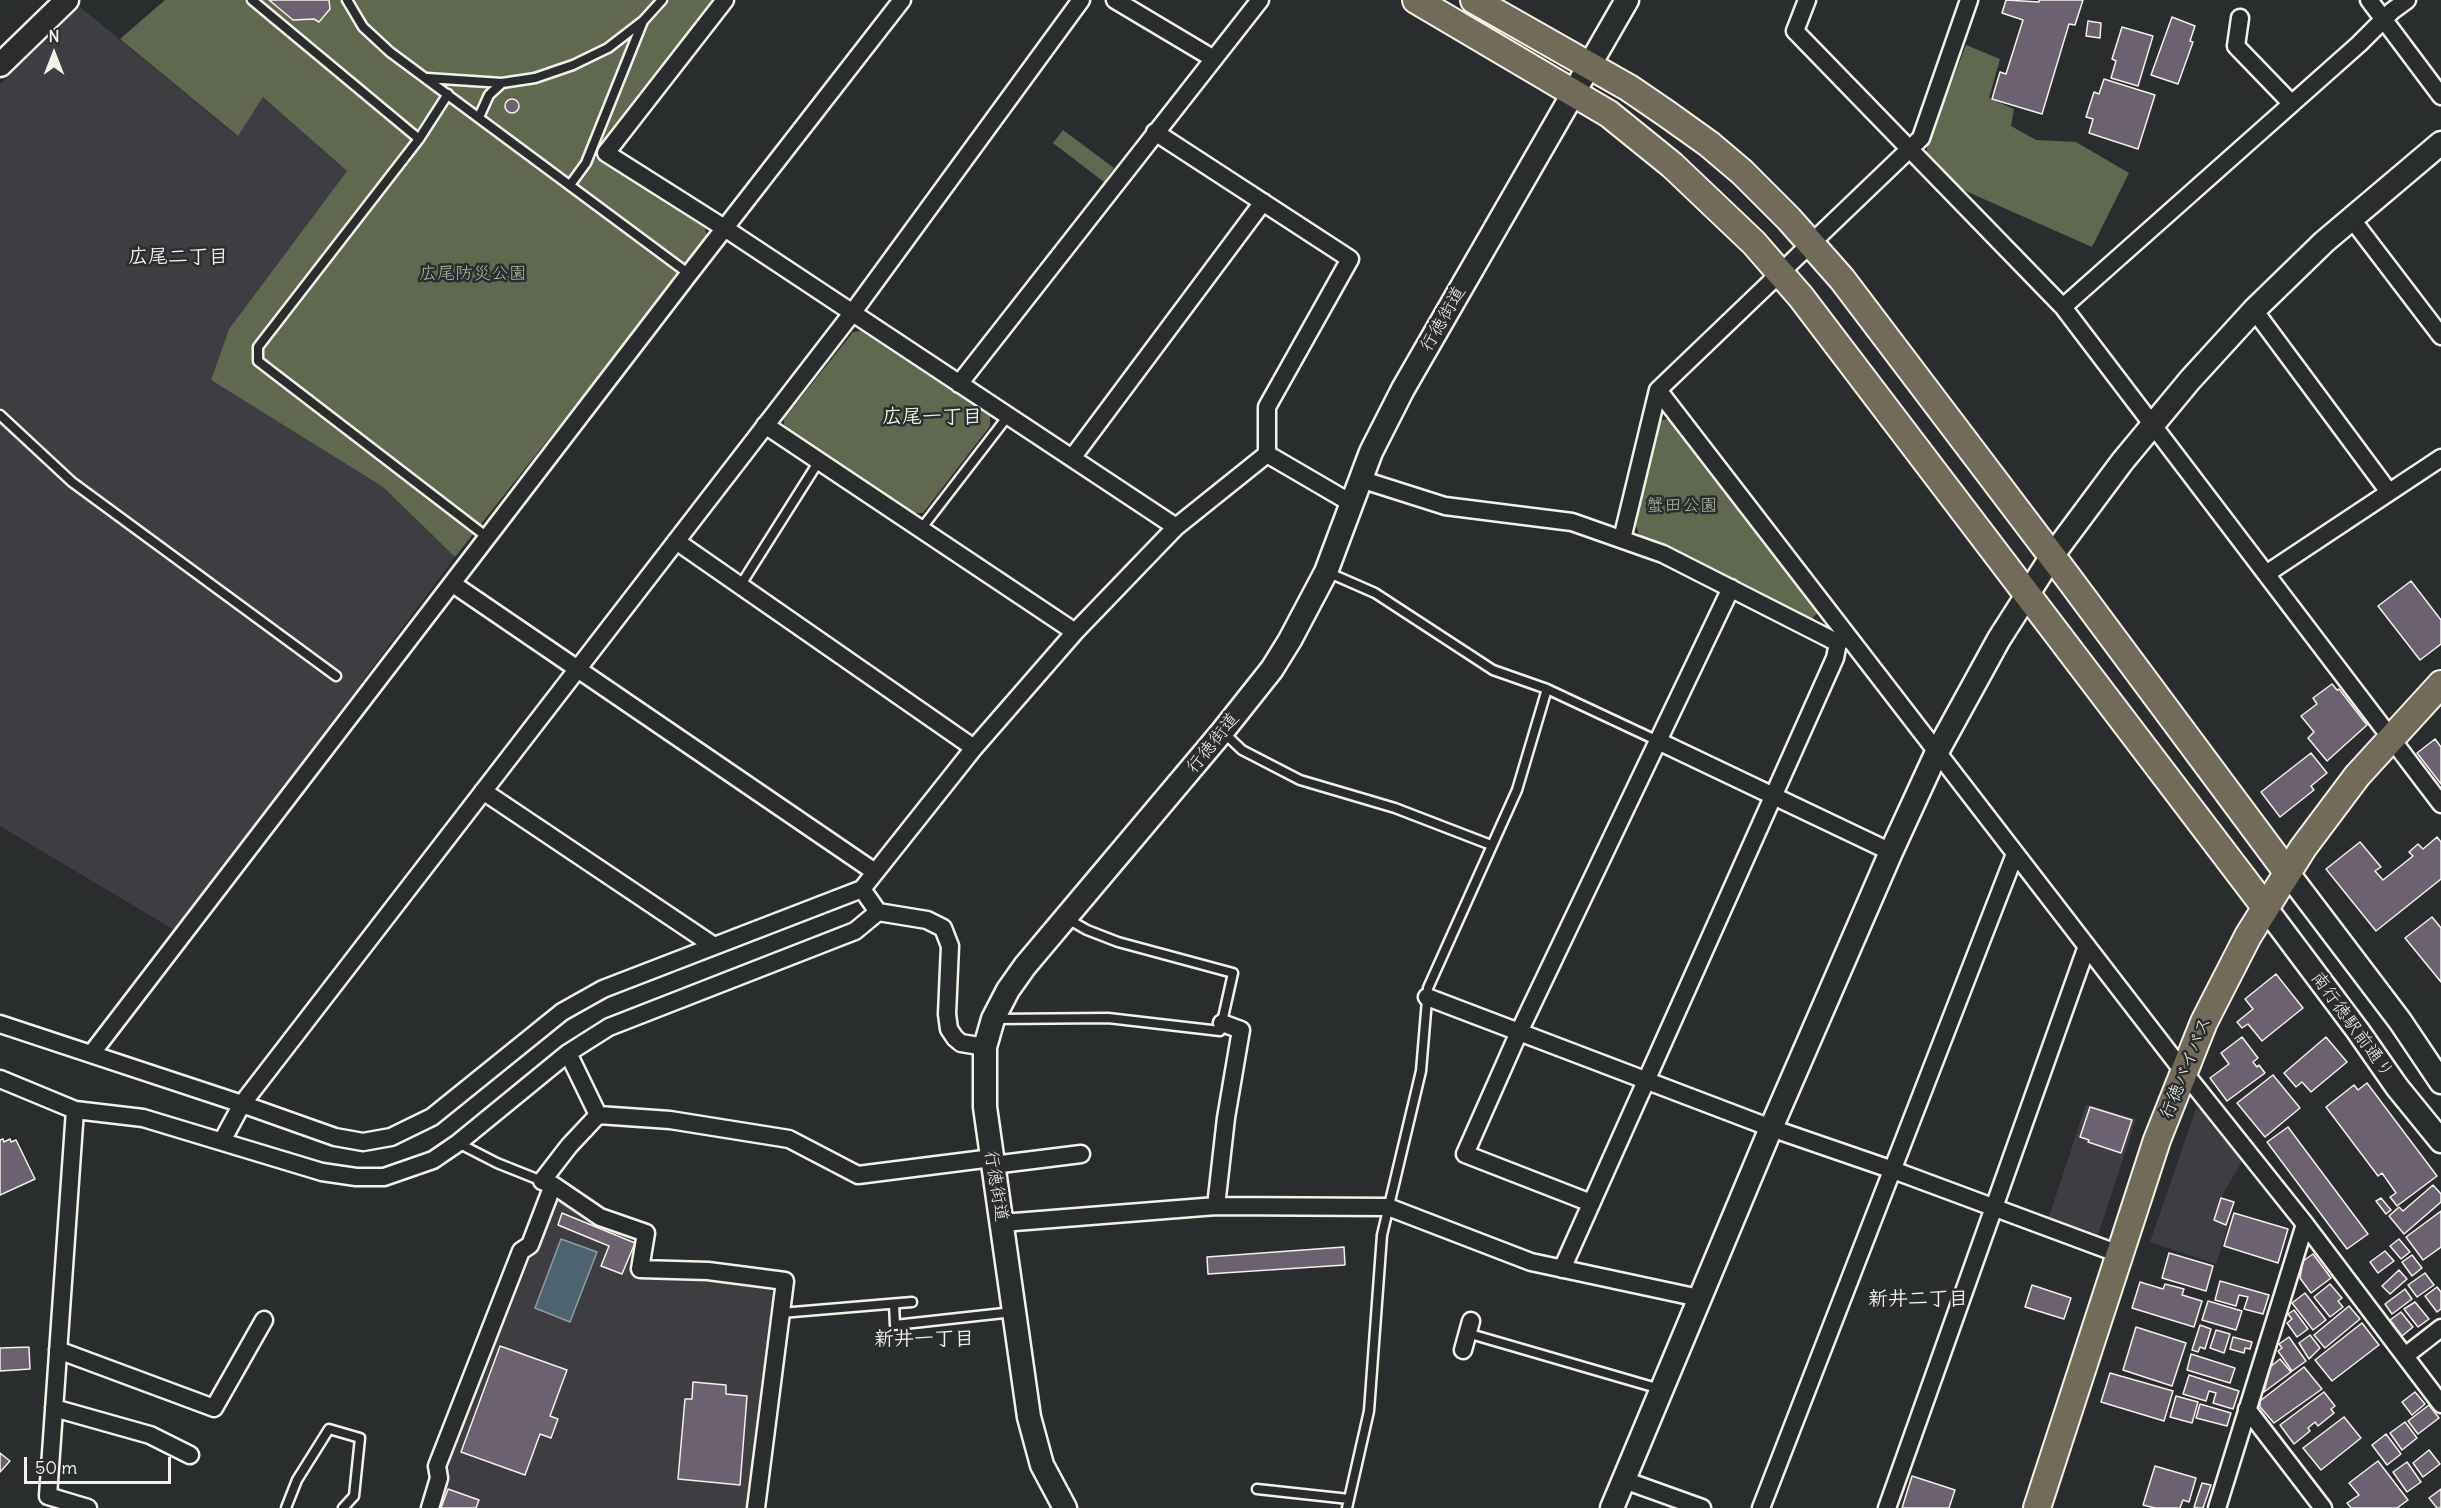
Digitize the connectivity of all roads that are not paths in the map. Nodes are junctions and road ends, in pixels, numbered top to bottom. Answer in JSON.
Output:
{"nodes":[{"id":1,"x":67,"y":0,"type":"edge"},
{"id":2,"x":252,"y":0,"type":"edge"},
{"id":3,"x":347,"y":0,"type":"edge"},
{"id":4,"x":662,"y":0,"type":"edge"},
{"id":5,"x":725,"y":0,"type":"edge"},
{"id":6,"x":902,"y":0,"type":"edge"},
{"id":7,"x":1081,"y":0,"type":"edge"},
{"id":8,"x":1115,"y":0,"type":"edge"},
{"id":9,"x":1260,"y":0,"type":"edge"},
{"id":10,"x":1416,"y":0,"type":"edge"},
{"id":11,"x":1474,"y":0,"type":"edge"},
{"id":12,"x":1627,"y":0,"type":"edge"},
{"id":13,"x":1807,"y":0,"type":"edge"},
{"id":14,"x":1969,"y":0,"type":"edge"},
{"id":15,"x":2369,"y":0,"type":"edge"},
{"id":16,"x":2407,"y":0,"type":"edge"},
{"id":17,"x":2240,"y":18,"type":"dead end"},
{"id":18,"x":2384,"y":19,"type":"junction"},
{"id":19,"x":643,"y":21,"type":"junction"},
{"id":20,"x":1214,"y":59,"type":"junction"},
{"id":21,"x":0,"y":65,"type":"edge"},
{"id":22,"x":1590,"y":65,"type":"junction"},
{"id":23,"x":427,"y":78,"type":"junction"},
{"id":24,"x":502,"y":83,"type":"junction"},
{"id":25,"x":1574,"y":92,"type":"junction"},
{"id":26,"x":448,"y":94,"type":"junction"},
{"id":27,"x":2441,"y":96,"type":"edge"},
{"id":28,"x":2291,"y":103,"type":"junction"},
{"id":29,"x":479,"y":117,"type":"junction"},
{"id":30,"x":1155,"y":132,"type":"junction"},
{"id":31,"x":419,"y":139,"type":"junction"},
{"id":32,"x":2441,"y":143,"type":"edge"},
{"id":33,"x":1910,"y":149,"type":"junction"},
{"id":34,"x":570,"y":185,"type":"junction"},
{"id":35,"x":1263,"y":202,"type":"junction"},
{"id":36,"x":2351,"y":218,"type":"junction"},
{"id":37,"x":726,"y":229,"type":"junction"},
{"id":38,"x":1811,"y":243,"type":"junction"},
{"id":39,"x":1780,"y":272,"type":"junction"},
{"id":40,"x":689,"y":274,"type":"junction"},
{"id":41,"x":2063,"y":307,"type":"junction"},
{"id":42,"x":2254,"y":310,"type":"junction"},
{"id":43,"x":853,"y":312,"type":"junction"},
{"id":44,"x":2441,"y":336,"type":"edge"},
{"id":45,"x":959,"y":384,"type":"junction"},
{"id":46,"x":1658,"y":390,"type":"junction"},
{"id":47,"x":0,"y":415,"type":"edge"},
{"id":48,"x":1008,"y":416,"type":"junction"},
{"id":49,"x":2152,"y":424,"type":"junction"},
{"id":50,"x":765,"y":425,"type":"junction"},
{"id":51,"x":1267,"y":454,"type":"junction"},
{"id":52,"x":1072,"y":458,"type":"junction"},
{"id":53,"x":2441,"y":458,"type":"edge"},
{"id":54,"x":819,"y":461,"type":"junction"},
{"id":55,"x":1360,"y":479,"type":"junction"},
{"id":56,"x":2388,"y":492,"type":"junction"},
{"id":57,"x":1351,"y":503,"type":"junction"},
{"id":58,"x":1176,"y":527,"type":"junction"},
{"id":59,"x":921,"y":529,"type":"junction"},
{"id":60,"x":487,"y":537,"type":"junction"},
{"id":61,"x":1622,"y":539,"type":"junction"},
{"id":62,"x":676,"y":542,"type":"junction"},
{"id":63,"x":2052,"y":556,"type":"junction"},
{"id":64,"x":1326,"y":572,"type":"junction"},
{"id":65,"x":2266,"y":574,"type":"junction"},
{"id":66,"x":453,"y":584,"type":"junction"},
{"id":67,"x":740,"y":586,"type":"junction"},
{"id":68,"x":1731,"y":588,"type":"junction"},
{"id":69,"x":2027,"y":594,"type":"junction"},
{"id":70,"x":1075,"y":632,"type":"junction"},
{"id":71,"x":1843,"y":640,"type":"junction"},
{"id":72,"x":576,"y":669,"type":"junction"},
{"id":73,"x":336,"y":676,"type":"dead end"},
{"id":74,"x":2441,"y":684,"type":"edge"},
{"id":75,"x":1547,"y":688,"type":"junction"},
{"id":76,"x":1222,"y":732,"type":"junction"},
{"id":77,"x":2390,"y":738,"type":"junction"},
{"id":78,"x":1658,"y":741,"type":"junction"},
{"id":79,"x":974,"y":748,"type":"junction"},
{"id":80,"x":1937,"y":752,"type":"junction"},
{"id":81,"x":483,"y":791,"type":"junction"},
{"id":82,"x":1773,"y":796,"type":"junction"},
{"id":83,"x":2441,"y":804,"type":"edge"},
{"id":84,"x":1491,"y":845,"type":"junction"},
{"id":85,"x":1891,"y":852,"type":"junction"},
{"id":86,"x":2015,"y":854,"type":"junction"},
{"id":87,"x":874,"y":872,"type":"junction"},
{"id":88,"x":2287,"y":872,"type":"junction"},
{"id":89,"x":862,"y":889,"type":"junction"},
{"id":90,"x":2265,"y":907,"type":"junction"},
{"id":91,"x":878,"y":912,"type":"junction"},
{"id":92,"x":1065,"y":918,"type":"junction"},
{"id":93,"x":714,"y":946,"type":"junction"},
{"id":94,"x":2087,"y":946,"type":"junction"},
{"id":95,"x":1427,"y":997,"type":"junction"},
{"id":96,"x":993,"y":1019,"type":"junction"},
{"id":97,"x":1222,"y":1023,"type":"junction"},
{"id":98,"x":0,"y":1024,"type":"edge"},
{"id":99,"x":1519,"y":1032,"type":"junction"},
{"id":100,"x":986,"y":1047,"type":"junction"},
{"id":101,"x":92,"y":1053,"type":"junction"},
{"id":102,"x":568,"y":1053,"type":"junction"},
{"id":103,"x":2183,"y":1071,"type":"junction"},
{"id":104,"x":0,"y":1079,"type":"edge"},
{"id":105,"x":1646,"y":1080,"type":"junction"},
{"id":106,"x":2441,"y":1082,"type":"edge"},
{"id":107,"x":242,"y":1104,"type":"junction"},
{"id":108,"x":75,"y":1110,"type":"junction"},
{"id":109,"x":598,"y":1115,"type":"junction"},
{"id":110,"x":1771,"y":1128,"type":"junction"},
{"id":111,"x":222,"y":1141,"type":"junction"},
{"id":112,"x":2441,"y":1141,"type":"edge"},
{"id":113,"x":458,"y":1143,"type":"junction"},
{"id":114,"x":1082,"y":1154,"type":"dead end"},
{"id":115,"x":992,"y":1162,"type":"junction"},
{"id":116,"x":1893,"y":1170,"type":"junction"},
{"id":117,"x":547,"y":1183,"type":"junction"},
{"id":118,"x":1592,"y":1203,"type":"junction"},
{"id":119,"x":1216,"y":1206,"type":"junction"},
{"id":120,"x":1388,"y":1207,"type":"junction"},
{"id":121,"x":1993,"y":1207,"type":"junction"},
{"id":122,"x":1002,"y":1223,"type":"junction"},
{"id":123,"x":2305,"y":1224,"type":"junction"},
{"id":124,"x":2119,"y":1254,"type":"junction"},
{"id":125,"x":1562,"y":1269,"type":"junction"},
{"id":126,"x":1699,"y":1298,"type":"junction"},
{"id":127,"x":912,"y":1302,"type":"dead end"},
{"id":128,"x":894,"y":1304,"type":"junction"},
{"id":129,"x":1015,"y":1312,"type":"junction"},
{"id":130,"x":781,"y":1313,"type":"junction"},
{"id":131,"x":264,"y":1320,"type":"dead end"},
{"id":132,"x":1469,"y":1327,"type":"joint"},
{"id":133,"x":2441,"y":1328,"type":"edge"},
{"id":134,"x":58,"y":1350,"type":"junction"},
{"id":135,"x":1463,"y":1350,"type":"dead end"},
{"id":136,"x":2405,"y":1356,"type":"junction"},
{"id":137,"x":1661,"y":1389,"type":"junction"},
{"id":138,"x":2441,"y":1404,"type":"edge"},
{"id":139,"x":54,"y":1408,"type":"junction"},
{"id":140,"x":2247,"y":1409,"type":"junction"},
{"id":141,"x":189,"y":1455,"type":"dead end"},
{"id":142,"x":1624,"y":1480,"type":"junction"},
{"id":143,"x":1257,"y":1489,"type":"dead end"},
{"id":144,"x":45,"y":1502,"type":"edge"},
{"id":145,"x":1348,"y":1504,"type":"edge"},
{"id":146,"x":88,"y":1508,"type":"edge"},
{"id":147,"x":286,"y":1508,"type":"edge"},
{"id":148,"x":343,"y":1508,"type":"edge"},
{"id":149,"x":430,"y":1508,"type":"edge"},
{"id":150,"x":756,"y":1508,"type":"edge"},
{"id":151,"x":1065,"y":1508,"type":"edge"},
{"id":152,"x":1612,"y":1508,"type":"edge"},
{"id":153,"x":1702,"y":1508,"type":"edge"},
{"id":154,"x":1761,"y":1508,"type":"edge"},
{"id":155,"x":1887,"y":1508,"type":"edge"},
{"id":156,"x":2037,"y":1508,"type":"edge"},
{"id":157,"x":2217,"y":1508,"type":"edge"},
{"id":158,"x":2324,"y":1508,"type":"edge"}],
"edges":[{"from":1,"to":21,"type":"street"},
{"from":2,"to":31,"type":"lane"},
{"from":3,"to":23,"type":"lane"},
{"from":4,"to":19,"type":"lane"},
{"from":5,"to":37,"type":"street"},
{"from":6,"to":37,"type":"street"},
{"from":7,"to":43,"type":"street"},
{"from":8,"to":20,"type":"street"},
{"from":9,"to":20,"type":"street"},
{"from":10,"to":25,"type":"main road"},
{"from":11,"to":22,"type":"main road"},
{"from":12,"to":22,"type":"street","name":"行徳街道"},
{"from":13,"to":33,"type":"street"},
{"from":14,"to":33,"type":"street"},
{"from":15,"to":18,"type":"street"},
{"from":16,"to":18,"type":"street"},
{"from":17,"to":28,"type":"street"},
{"from":18,"to":27,"type":"street"},
{"from":18,"to":28,"type":"street"},
{"from":19,"to":24,"type":"lane"},
{"from":19,"to":34,"type":"lane"},
{"from":20,"to":30,"type":"street"},
{"from":22,"to":25,"type":"street","name":"行徳街道"},
{"from":22,"to":38,"type":"main road"},
{"from":23,"to":24,"type":"lane"},
{"from":23,"to":26,"type":"lane"},
{"from":24,"to":29,"type":"lane"},
{"from":25,"to":39,"type":"main road"},
{"from":25,"to":55,"type":"street","name":"行徳街道"},
{"from":26,"to":29,"type":"lane"},
{"from":26,"to":31,"type":"lane"},
{"from":28,"to":41,"type":"street"},
{"from":29,"to":34,"type":"lane"},
{"from":30,"to":35,"type":"street"},
{"from":30,"to":45,"type":"street"},
{"from":31,"to":60,"type":"lane"},
{"from":32,"to":36,"type":"street"},
{"from":33,"to":38,"type":"street"},
{"from":33,"to":41,"type":"street"},
{"from":34,"to":40,"type":"lane"},
{"from":35,"to":51,"type":"street"},
{"from":35,"to":52,"type":"street"},
{"from":36,"to":42,"type":"street"},
{"from":36,"to":44,"type":"street"},
{"from":37,"to":40,"type":"street"},
{"from":37,"to":43,"type":"street"},
{"from":38,"to":39,"type":"street"},
{"from":38,"to":63,"type":"main road"},
{"from":39,"to":46,"type":"street"},
{"from":39,"to":69,"type":"main road"},
{"from":40,"to":60,"type":"street"},
{"from":41,"to":49,"type":"street"},
{"from":42,"to":49,"type":"street"},
{"from":42,"to":56,"type":"street"},
{"from":43,"to":45,"type":"street"},
{"from":43,"to":50,"type":"street"},
{"from":45,"to":48,"type":"street"},
{"from":46,"to":61,"type":"street"},
{"from":46,"to":71,"type":"street"},
{"from":47,"to":73,"type":"lane"},
{"from":48,"to":52,"type":"street"},
{"from":48,"to":59,"type":"lane"},
{"from":49,"to":63,"type":"street"},
{"from":49,"to":65,"type":"street"},
{"from":50,"to":54,"type":"street"},
{"from":50,"to":62,"type":"street"},
{"from":51,"to":57,"type":"street"},
{"from":51,"to":58,"type":"street"},
{"from":52,"to":58,"type":"street"},
{"from":53,"to":56,"type":"street"},
{"from":54,"to":59,"type":"street"},
{"from":54,"to":67,"type":"lane"},
{"from":55,"to":57,"type":"street","name":"行徳街道"},
{"from":55,"to":61,"type":"street"},
{"from":56,"to":65,"type":"street"},
{"from":57,"to":64,"type":"street","name":"行徳街道"},
{"from":58,"to":70,"type":"street"},
{"from":59,"to":70,"type":"street"},
{"from":60,"to":66,"type":"street"},
{"from":61,"to":68,"type":"street"},
{"from":62,"to":67,"type":"street"},
{"from":62,"to":72,"type":"street"},
{"from":63,"to":69,"type":"street"},
{"from":63,"to":88,"type":"main road"},
{"from":64,"to":75,"type":"lane"},
{"from":64,"to":76,"type":"street","name":"行徳街道"},
{"from":65,"to":77,"type":"street"},
{"from":66,"to":72,"type":"street"},
{"from":66,"to":101,"type":"street"},
{"from":67,"to":79,"type":"street"},
{"from":68,"to":71,"type":"street"},
{"from":68,"to":78,"type":"street"},
{"from":69,"to":80,"type":"street"},
{"from":69,"to":90,"type":"main road"},
{"from":70,"to":79,"type":"street"},
{"from":71,"to":80,"type":"street"},
{"from":71,"to":82,"type":"street"},
{"from":72,"to":81,"type":"street"},
{"from":72,"to":87,"type":"street"},
{"from":74,"to":77,"type":"main road","name":"行徳バイパス"},
{"from":75,"to":78,"type":"lane"},
{"from":75,"to":84,"type":"lane"},
{"from":76,"to":84,"type":"lane"},
{"from":76,"to":92,"type":"street","name":"行徳街道"},
{"from":77,"to":83,"type":"street"},
{"from":77,"to":88,"type":"main road","name":"行徳バイパス"},
{"from":78,"to":82,"type":"street"},
{"from":78,"to":99,"type":"street"},
{"from":79,"to":87,"type":"street"},
{"from":80,"to":85,"type":"street"},
{"from":80,"to":86,"type":"street"},
{"from":81,"to":93,"type":"street"},
{"from":81,"to":107,"type":"street"},
{"from":82,"to":85,"type":"street"},
{"from":82,"to":105,"type":"street"},
{"from":84,"to":95,"type":"lane"},
{"from":85,"to":110,"type":"street"},
{"from":86,"to":94,"type":"street"},
{"from":86,"to":116,"type":"street"},
{"from":87,"to":89,"type":"street"},
{"from":88,"to":90,"type":"main road","name":"行徳バイパス"},
{"from":88,"to":106,"type":"street"},
{"from":89,"to":91,"type":"street"},
{"from":89,"to":93,"type":"street"},
{"from":90,"to":103,"type":"main road","name":"行徳バイパス"},
{"from":90,"to":112,"type":"street","name":"南行徳駅前通り"},
{"from":91,"to":100,"type":"street"},
{"from":91,"to":102,"type":"street"},
{"from":92,"to":96,"type":"street","name":"行徳街道"},
{"from":92,"to":97,"type":"lane"},
{"from":93,"to":107,"type":"street"},
{"from":94,"to":103,"type":"street"},
{"from":94,"to":121,"type":"street"},
{"from":95,"to":99,"type":"street"},
{"from":95,"to":120,"type":"lane"},
{"from":96,"to":97,"type":"lane"},
{"from":96,"to":100,"type":"street","name":"行徳街道"},
{"from":97,"to":119,"type":"street"},
{"from":98,"to":101,"type":"street"},
{"from":99,"to":105,"type":"street"},
{"from":99,"to":118,"type":"street"},
{"from":100,"to":115,"type":"street","name":"行徳街道"},
{"from":101,"to":107,"type":"street"},
{"from":102,"to":109,"type":"street"},
{"from":102,"to":113,"type":"street"},
{"from":103,"to":123,"type":"street"},
{"from":103,"to":124,"type":"main road","name":"行徳バイパス"},
{"from":104,"to":108,"type":"street"},
{"from":105,"to":110,"type":"street"},
{"from":105,"to":118,"type":"street"},
{"from":107,"to":111,"type":"street"},
{"from":108,"to":111,"type":"street"},
{"from":108,"to":134,"type":"street"},
{"from":109,"to":115,"type":"street"},
{"from":109,"to":117,"type":"street"},
{"from":110,"to":116,"type":"street"},
{"from":110,"to":126,"type":"street"},
{"from":111,"to":113,"type":"street"},
{"from":113,"to":117,"type":"lane"},
{"from":114,"to":115,"type":"street"},
{"from":115,"to":122,"type":"street","name":"行徳街道"},
{"from":116,"to":121,"type":"street"},
{"from":116,"to":154,"type":"street"},
{"from":117,"to":130,"type":"street"},
{"from":117,"to":149,"type":"street"},
{"from":118,"to":125,"type":"street"},
{"from":119,"to":120,"type":"street"},
{"from":119,"to":122,"type":"street"},
{"from":120,"to":125,"type":"street"},
{"from":120,"to":145,"type":"lane"},
{"from":121,"to":124,"type":"street"},
{"from":121,"to":155,"type":"street"},
{"from":122,"to":129,"type":"street","name":"行徳街道"},
{"from":123,"to":136,"type":"street"},
{"from":123,"to":140,"type":"street"},
{"from":124,"to":156,"type":"main road","name":"行徳バイパス"},
{"from":125,"to":126,"type":"street"},
{"from":126,"to":137,"type":"street"},
{"from":127,"to":128,"type":"lane"},
{"from":128,"to":129,"type":"lane"},
{"from":128,"to":130,"type":"lane"},
{"from":129,"to":151,"type":"street","name":"行徳街道"},
{"from":130,"to":150,"type":"street"},
{"from":131,"to":134,"type":"street"},
{"from":132,"to":135,"type":"street"},
{"from":132,"to":137,"type":"lane"},
{"from":133,"to":136,"type":"street"},
{"from":134,"to":139,"type":"street"},
{"from":136,"to":138,"type":"street"},
{"from":137,"to":142,"type":"street"},
{"from":139,"to":141,"type":"street"},
{"from":139,"to":144,"type":"street"},
{"from":140,"to":157,"type":"street"},
{"from":140,"to":158,"type":"street"},
{"from":142,"to":152,"type":"street"},
{"from":142,"to":153,"type":"street"},
{"from":143,"to":145,"type":"lane"},
{"from":144,"to":146,"type":"street"},
{"from":147,"to":148,"type":"lane"}]}
